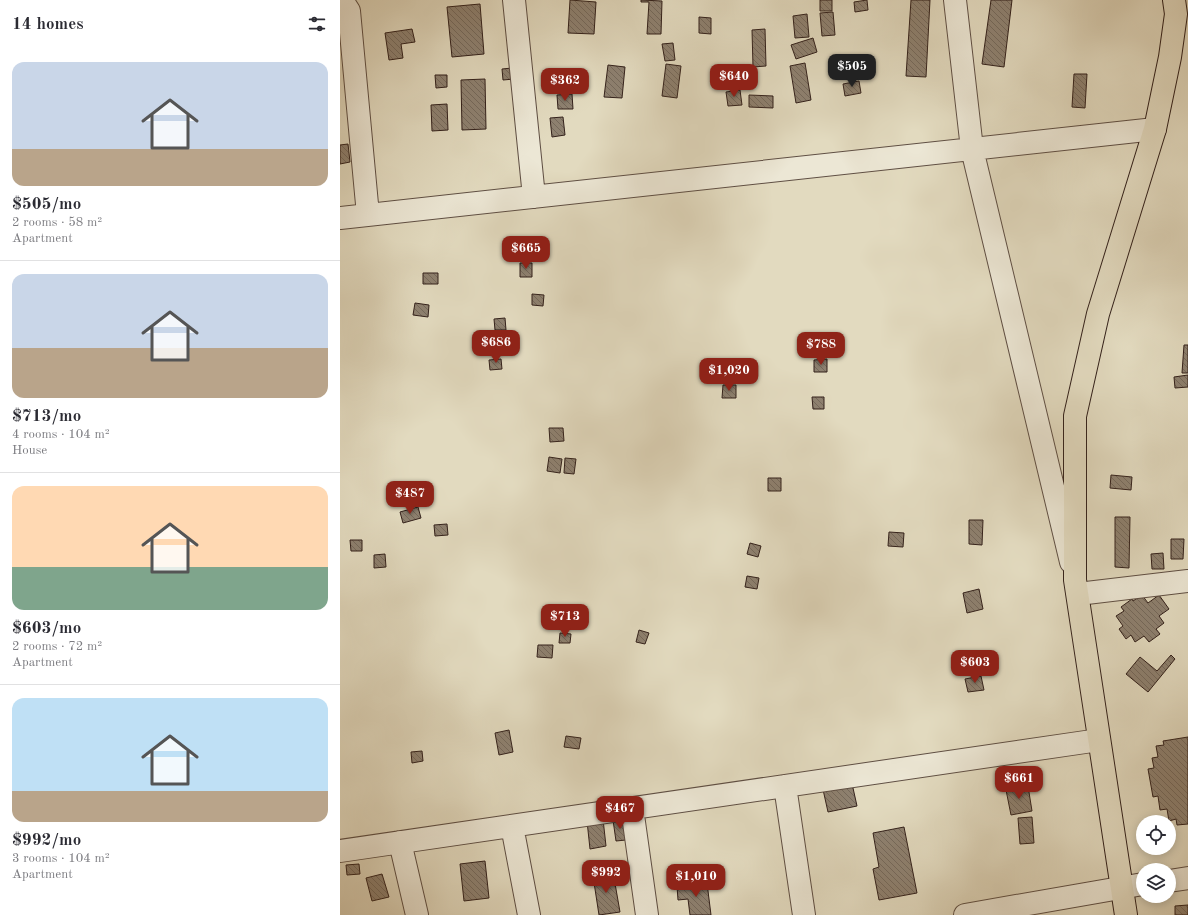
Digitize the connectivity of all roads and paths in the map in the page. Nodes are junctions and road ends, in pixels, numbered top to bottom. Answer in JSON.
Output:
{"nodes":[{"id":1,"x":342,"y":0,"type":"edge"},
{"id":2,"x":514,"y":0,"type":"edge"},
{"id":3,"x":955,"y":0,"type":"edge"},
{"id":4,"x":1178,"y":5,"type":"edge"},
{"id":5,"x":1155,"y":129,"type":"junction"},
{"id":6,"x":972,"y":149,"type":"junction"},
{"id":7,"x":534,"y":197,"type":"junction"},
{"id":8,"x":368,"y":215,"type":"junction"},
{"id":9,"x":340,"y":218,"type":"edge"},
{"id":10,"x":1188,"y":581,"type":"edge"},
{"id":11,"x":1077,"y":587,"type":"junction"},
{"id":12,"x":1099,"y":740,"type":"junction"},
{"id":13,"x":785,"y":786,"type":"junction"},
{"id":14,"x":632,"y":808,"type":"junction"},
{"id":15,"x":512,"y":826,"type":"junction"},
{"id":16,"x":400,"y":842,"type":"junction"},
{"id":17,"x":340,"y":851,"type":"edge"},
{"id":18,"x":1188,"y":878,"type":"edge"},
{"id":19,"x":1176,"y":880,"type":"edge"},
{"id":20,"x":1136,"y":885,"type":"edge"},
{"id":21,"x":1122,"y":887,"type":"junction"},
{"id":22,"x":417,"y":915,"type":"edge"},
{"id":23,"x":529,"y":915,"type":"edge"},
{"id":24,"x":647,"y":915,"type":"edge"},
{"id":25,"x":804,"y":915,"type":"edge"},
{"id":26,"x":965,"y":915,"type":"edge"},
{"id":27,"x":1126,"y":915,"type":"edge"}],
"edges":[{"from":1,"to":8,"type":"street"},
{"from":2,"to":7,"type":"street"},
{"from":3,"to":6,"type":"street"},
{"from":4,"to":5,"type":"highway"},
{"from":5,"to":6,"type":"street"},
{"from":5,"to":11,"type":"highway"},
{"from":6,"to":7,"type":"street"},
{"from":6,"to":11,"type":"street"},
{"from":7,"to":8,"type":"street"},
{"from":8,"to":9,"type":"street"},
{"from":10,"to":11,"type":"street"},
{"from":11,"to":12,"type":"highway"},
{"from":12,"to":13,"type":"street"},
{"from":12,"to":21,"type":"highway"},
{"from":13,"to":14,"type":"street"},
{"from":13,"to":25,"type":"street"},
{"from":14,"to":15,"type":"street"},
{"from":14,"to":24,"type":"street"},
{"from":15,"to":16,"type":"street"},
{"from":15,"to":23,"type":"street"},
{"from":16,"to":17,"type":"street"},
{"from":16,"to":22,"type":"street"},
{"from":18,"to":19,"type":"street"},
{"from":20,"to":21,"type":"street"},
{"from":21,"to":26,"type":"street"},
{"from":21,"to":27,"type":"highway"}]}
